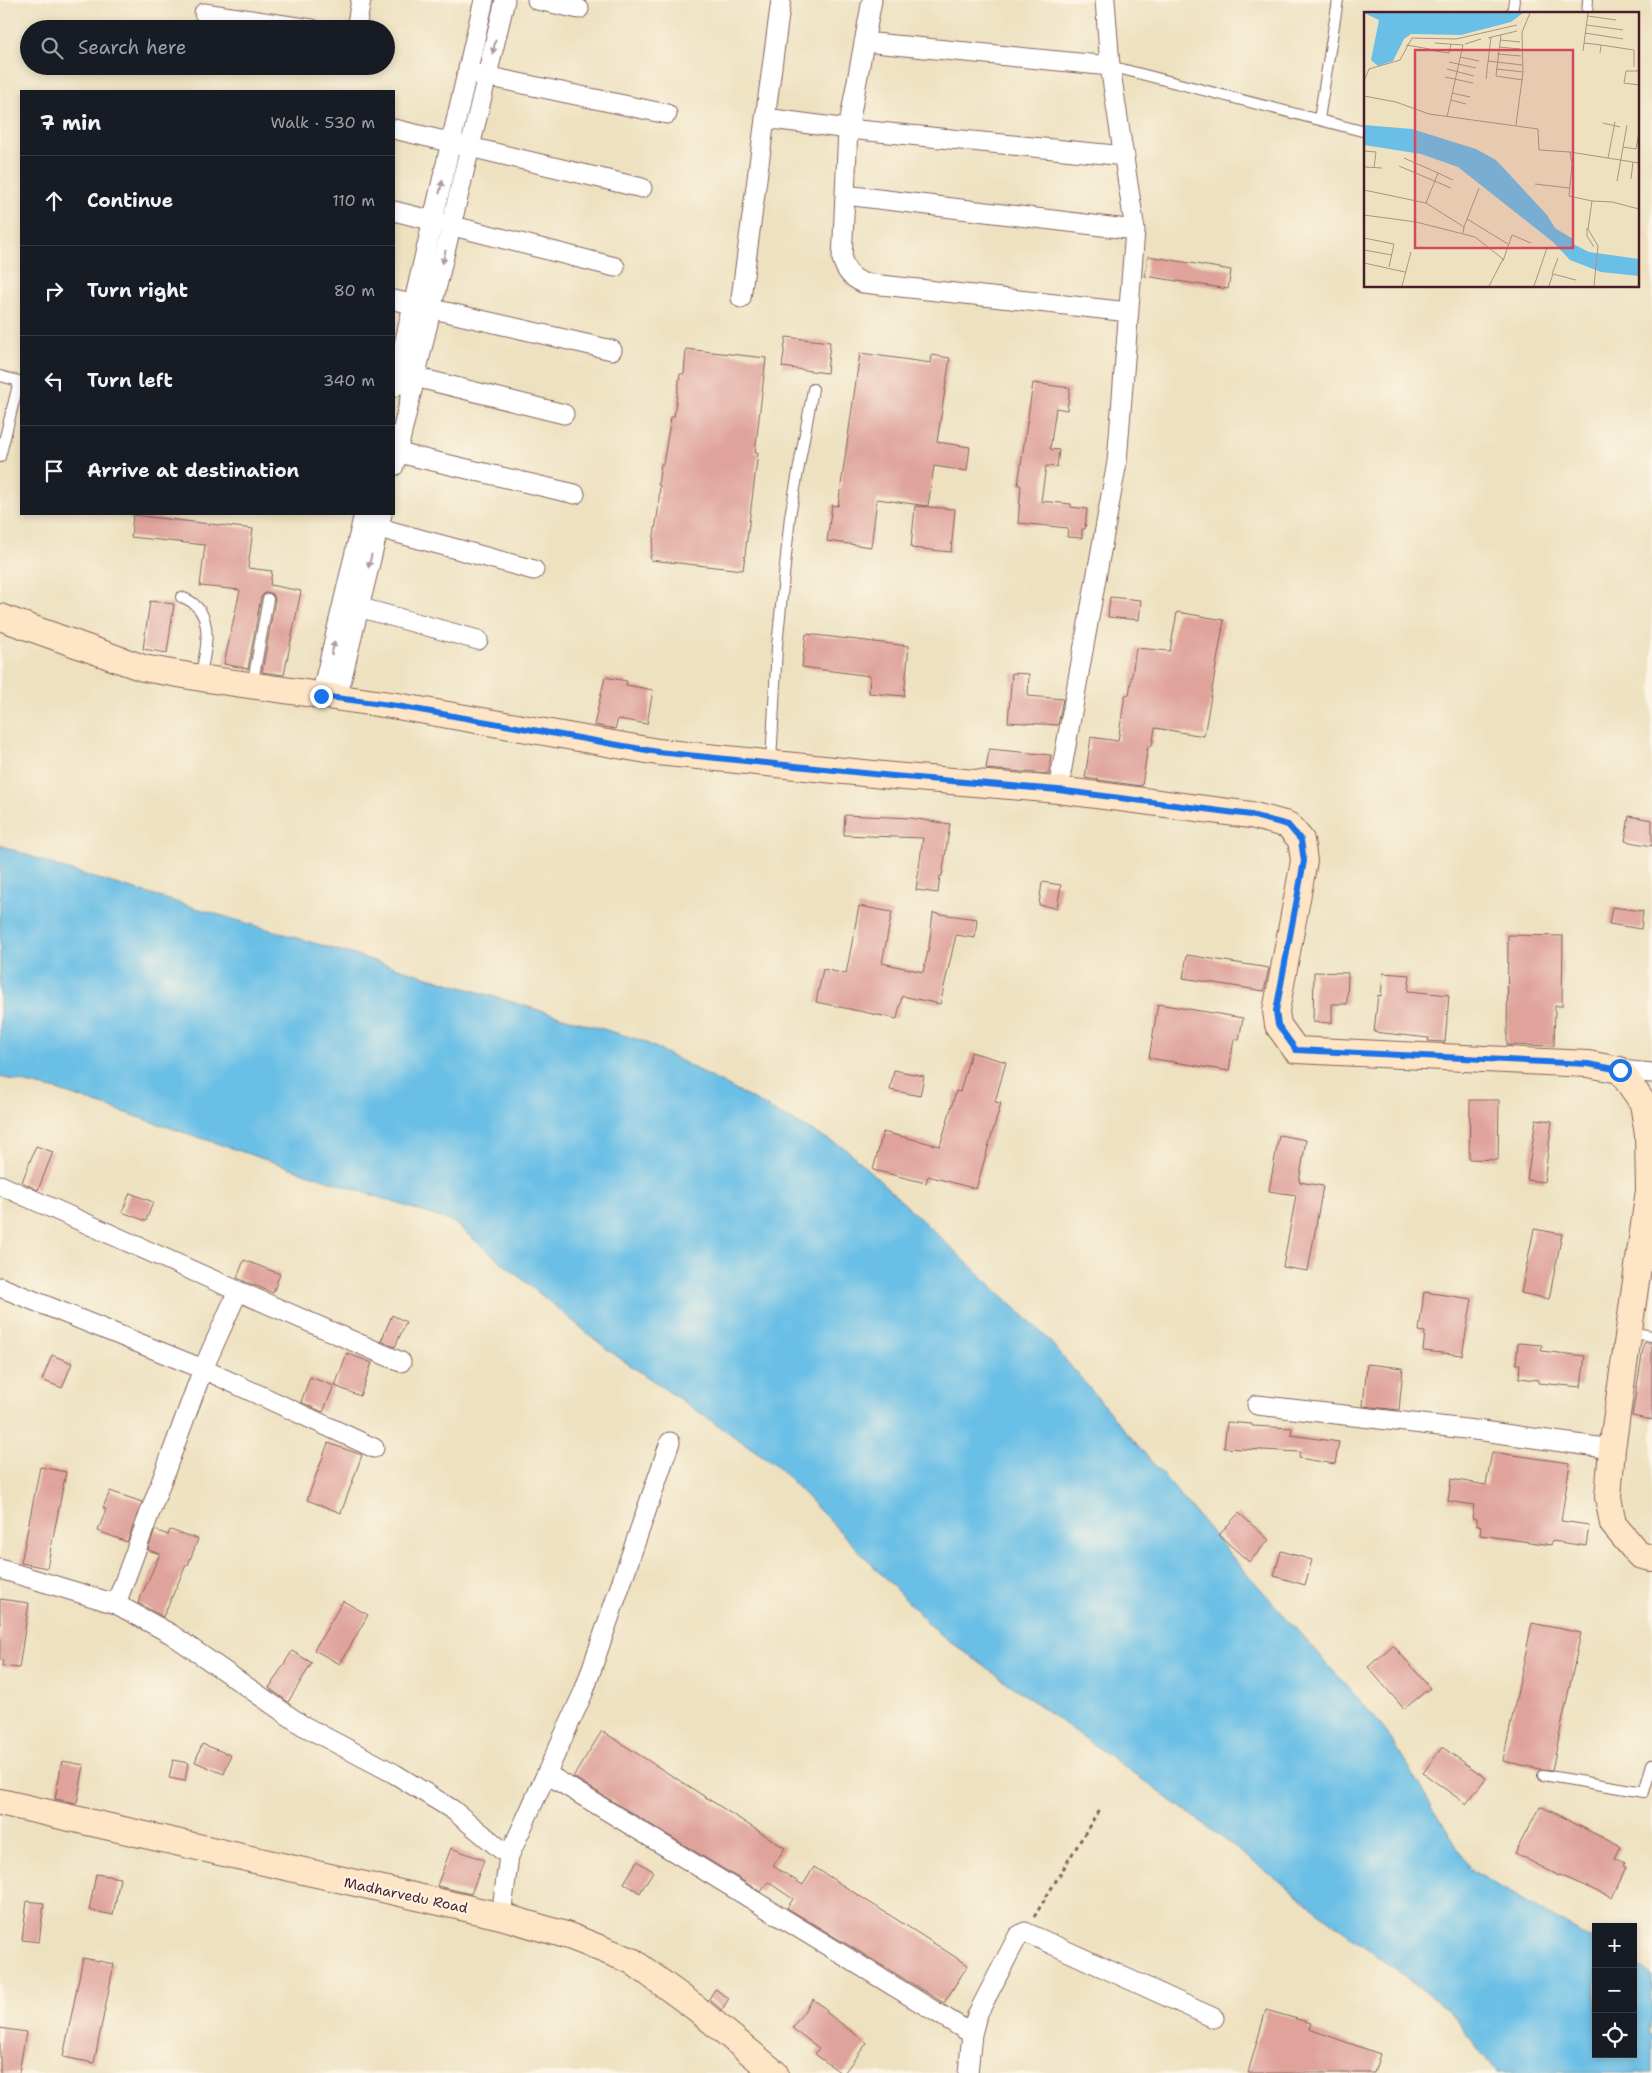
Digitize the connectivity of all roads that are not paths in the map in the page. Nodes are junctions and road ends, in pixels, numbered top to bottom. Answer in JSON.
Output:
{"nodes":[{"id":1,"x":361,"y":0,"type":"edge"},
{"id":2,"x":484,"y":0,"type":"edge"},
{"id":3,"x":505,"y":0,"type":"edge"},
{"id":4,"x":537,"y":0,"type":"edge"},
{"id":5,"x":781,"y":0,"type":"edge"},
{"id":6,"x":872,"y":0,"type":"edge"},
{"id":7,"x":1105,"y":0,"type":"edge"},
{"id":8,"x":1338,"y":0,"type":"edge"},
{"id":9,"x":579,"y":9,"type":"dead end"},
{"id":10,"x":204,"y":13,"type":"dead end"},
{"id":11,"x":251,"y":20,"type":"edge"},
{"id":12,"x":358,"y":20,"type":"edge"},
{"id":13,"x":864,"y":42,"type":"junction"},
{"id":14,"x":1110,"y":66,"type":"junction"},
{"id":15,"x":467,"y":72,"type":"junction"},
{"id":16,"x":487,"y":76,"type":"junction"},
{"id":17,"x":667,"y":114,"type":"dead end"},
{"id":18,"x":765,"y":118,"type":"junction"},
{"id":19,"x":1319,"y":119,"type":"junction"},
{"id":20,"x":395,"y":129,"type":"edge"},
{"id":21,"x":848,"y":129,"type":"junction"},
{"id":22,"x":1364,"y":131,"type":"edge"},
{"id":23,"x":451,"y":143,"type":"junction"},
{"id":24,"x":470,"y":147,"type":"junction"},
{"id":25,"x":1125,"y":156,"type":"junction"},
{"id":26,"x":642,"y":188,"type":"dead end"},
{"id":27,"x":845,"y":195,"type":"junction"},
{"id":28,"x":395,"y":211,"type":"edge"},
{"id":29,"x":433,"y":220,"type":"junction"},
{"id":30,"x":451,"y":225,"type":"junction"},
{"id":31,"x":1135,"y":230,"type":"junction"},
{"id":32,"x":615,"y":267,"type":"dead end"},
{"id":33,"x":741,"y":298,"type":"dead end"},
{"id":34,"x":395,"y":300,"type":"edge"},
{"id":35,"x":422,"y":307,"type":"junction"},
{"id":36,"x":1129,"y":312,"type":"junction"},
{"id":37,"x":612,"y":350,"type":"dead end"},
{"id":38,"x":0,"y":376,"type":"edge"},
{"id":39,"x":20,"y":377,"type":"edge"},
{"id":40,"x":415,"y":377,"type":"junction"},
{"id":41,"x":395,"y":385,"type":"edge"},
{"id":42,"x":813,"y":389,"type":"dead end"},
{"id":43,"x":564,"y":414,"type":"dead end"},
{"id":44,"x":395,"y":457,"type":"edge"},
{"id":45,"x":0,"y":458,"type":"edge"},
{"id":46,"x":575,"y":494,"type":"dead end"},
{"id":47,"x":364,"y":515,"type":"edge"},
{"id":48,"x":380,"y":521,"type":"edge"},
{"id":49,"x":534,"y":570,"type":"dead end"},
{"id":50,"x":181,"y":597,"type":"dead end"},
{"id":51,"x":268,"y":599,"type":"dead end"},
{"id":52,"x":351,"y":605,"type":"junction"},
{"id":53,"x":0,"y":617,"type":"edge"},
{"id":54,"x":478,"y":640,"type":"dead end"},
{"id":55,"x":200,"y":677,"type":"junction"},
{"id":56,"x":252,"y":686,"type":"junction"},
{"id":57,"x":329,"y":697,"type":"junction"},
{"id":58,"x":771,"y":764,"type":"junction"},
{"id":59,"x":1058,"y":790,"type":"junction"},
{"id":60,"x":1620,"y":1070,"type":"junction"},
{"id":61,"x":1652,"y":1073,"type":"edge"},
{"id":62,"x":0,"y":1185,"type":"edge"},
{"id":63,"x":0,"y":1287,"type":"edge"},
{"id":64,"x":238,"y":1291,"type":"junction"},
{"id":65,"x":1640,"y":1334,"type":"edge"},
{"id":66,"x":401,"y":1362,"type":"dead end"},
{"id":67,"x":202,"y":1369,"type":"junction"},
{"id":68,"x":1257,"y":1405,"type":"dead end"},
{"id":69,"x":670,"y":1442,"type":"dead end"},
{"id":70,"x":374,"y":1448,"type":"dead end"},
{"id":71,"x":1612,"y":1449,"type":"junction"},
{"id":72,"x":1652,"y":1558,"type":"edge"},
{"id":73,"x":0,"y":1569,"type":"edge"},
{"id":74,"x":116,"y":1604,"type":"junction"},
{"id":75,"x":1652,"y":1764,"type":"edge"},
{"id":76,"x":546,"y":1774,"type":"junction"},
{"id":77,"x":1543,"y":1775,"type":"dead end"},
{"id":78,"x":0,"y":1802,"type":"edge"},
{"id":79,"x":509,"y":1856,"type":"junction"},
{"id":80,"x":501,"y":1916,"type":"junction"},
{"id":81,"x":1214,"y":2018,"type":"dead end"},
{"id":82,"x":972,"y":2034,"type":"junction"},
{"id":83,"x":775,"y":2073,"type":"edge"},
{"id":84,"x":968,"y":2073,"type":"edge"}],
"edges":[{"from":1,"to":12,"type":"street"},
{"from":2,"to":15,"type":"street"},
{"from":3,"to":16,"type":"street","one_way":true},
{"from":4,"to":9,"type":"street"},
{"from":5,"to":18,"type":"street"},
{"from":6,"to":13,"type":"street"},
{"from":7,"to":14,"type":"street"},
{"from":8,"to":19,"type":"lane"},
{"from":10,"to":11,"type":"street"},
{"from":13,"to":14,"type":"street"},
{"from":13,"to":21,"type":"street"},
{"from":14,"to":19,"type":"lane"},
{"from":14,"to":25,"type":"street"},
{"from":15,"to":16,"type":"street"},
{"from":15,"to":23,"type":"street"},
{"from":16,"to":17,"type":"street"},
{"from":16,"to":24,"type":"street"},
{"from":18,"to":21,"type":"street"},
{"from":18,"to":33,"type":"street"},
{"from":19,"to":22,"type":"lane"},
{"from":20,"to":23,"type":"street"},
{"from":21,"to":25,"type":"street"},
{"from":21,"to":27,"type":"street"},
{"from":23,"to":24,"type":"street"},
{"from":29,"to":23,"type":"street","one_way":true},
{"from":24,"to":26,"type":"street"},
{"from":24,"to":30,"type":"street"},
{"from":25,"to":31,"type":"street"},
{"from":27,"to":31,"type":"street"},
{"from":27,"to":36,"type":"street"},
{"from":28,"to":29,"type":"street"},
{"from":29,"to":30,"type":"street"},
{"from":29,"to":35,"type":"street"},
{"from":30,"to":32,"type":"street"},
{"from":30,"to":35,"type":"street","one_way":true},
{"from":31,"to":36,"type":"street"},
{"from":34,"to":35,"type":"street"},
{"from":35,"to":37,"type":"street"},
{"from":35,"to":40,"type":"street"},
{"from":35,"to":41,"type":"street"},
{"from":36,"to":59,"type":"street"},
{"from":38,"to":39,"type":"lane"},
{"from":39,"to":45,"type":"lane"},
{"from":40,"to":43,"type":"street"},
{"from":40,"to":44,"type":"street"},
{"from":42,"to":58,"type":"lane"},
{"from":44,"to":46,"type":"street"},
{"from":47,"to":52,"type":"street"},
{"from":48,"to":49,"type":"street"},
{"from":48,"to":52,"type":"street","one_way":true},
{"from":50,"to":55,"type":"lane"},
{"from":51,"to":56,"type":"lane"},
{"from":52,"to":54,"type":"street"},
{"from":52,"to":57,"type":"street"},
{"from":53,"to":55,"type":"main road"},
{"from":55,"to":56,"type":"main road"},
{"from":56,"to":57,"type":"main road"},
{"from":57,"to":58,"type":"main road"},
{"from":58,"to":59,"type":"main road"},
{"from":59,"to":60,"type":"main road"},
{"from":60,"to":61,"type":"street"},
{"from":60,"to":65,"type":"main road"},
{"from":62,"to":64,"type":"street"},
{"from":63,"to":67,"type":"street"},
{"from":64,"to":66,"type":"street"},
{"from":64,"to":67,"type":"street"},
{"from":65,"to":71,"type":"main road"},
{"from":67,"to":70,"type":"street"},
{"from":67,"to":74,"type":"street"},
{"from":68,"to":71,"type":"street"},
{"from":69,"to":76,"type":"street"},
{"from":71,"to":72,"type":"main road"},
{"from":73,"to":74,"type":"street"},
{"from":74,"to":79,"type":"street"},
{"from":75,"to":77,"type":"lane"},
{"from":76,"to":79,"type":"street"},
{"from":76,"to":82,"type":"street"},
{"from":78,"to":80,"type":"main road","name":"Madharvedu Road"},
{"from":79,"to":80,"type":"street"},
{"from":80,"to":83,"type":"main road","name":"Madharvedu Road"},
{"from":81,"to":82,"type":"street"},
{"from":82,"to":84,"type":"street"}]}
